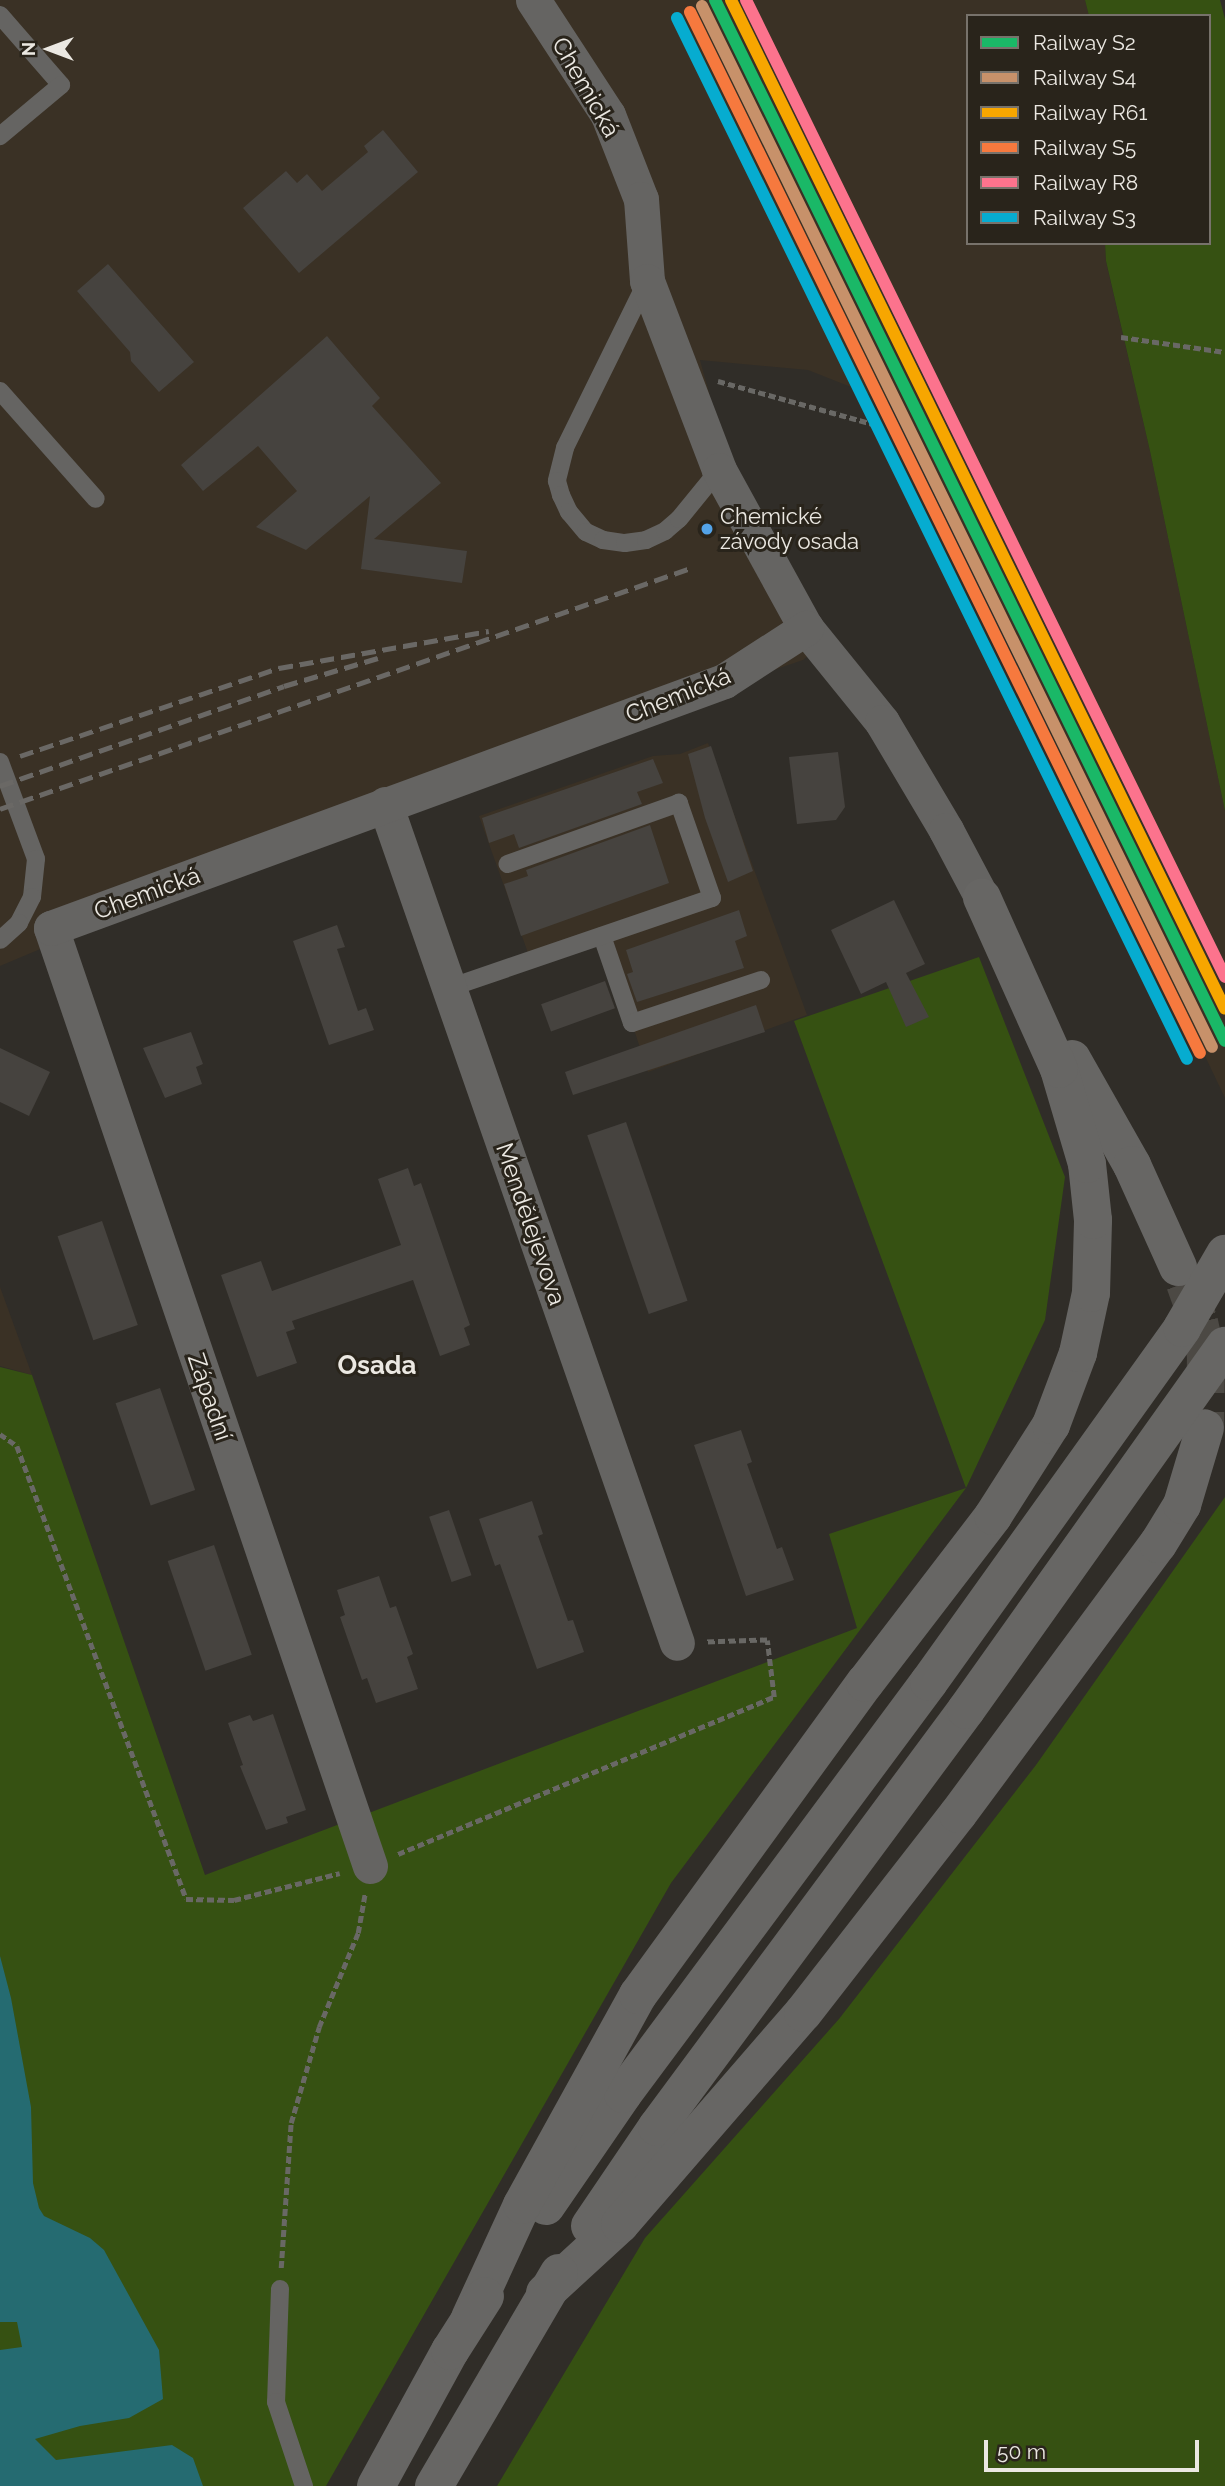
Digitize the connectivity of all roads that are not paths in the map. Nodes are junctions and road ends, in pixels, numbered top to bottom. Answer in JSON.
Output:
{"nodes":[{"id":1,"x":533,"y":0,"type":"edge"},
{"id":2,"x":0,"y":15,"type":"edge"},
{"id":3,"x":0,"y":136,"type":"edge"},
{"id":4,"x":647,"y":281,"type":"junction"},
{"id":5,"x":0,"y":391,"type":"edge"},
{"id":6,"x":719,"y":470,"type":"junction"},
{"id":7,"x":96,"y":499,"type":"dead end"},
{"id":8,"x":806,"y":628,"type":"junction"},
{"id":9,"x":0,"y":762,"type":"edge"},
{"id":10,"x":385,"y":804,"type":"junction"},
{"id":11,"x":508,"y":864,"type":"dead end"},
{"id":12,"x":982,"y":898,"type":"junction"},
{"id":13,"x":51,"y":928,"type":"joint"},
{"id":14,"x":602,"y":936,"type":"junction"},
{"id":15,"x":0,"y":940,"type":"edge"},
{"id":16,"x":761,"y":980,"type":"dead end"},
{"id":17,"x":449,"y":988,"type":"junction"},
{"id":18,"x":1225,"y":1254,"type":"edge"},
{"id":19,"x":1178,"y":1267,"type":"tunnel mouth"},
{"id":20,"x":1225,"y":1346,"type":"edge"},
{"id":21,"x":1206,"y":1428,"type":"tunnel mouth"},
{"id":22,"x":677,"y":1643,"type":"road end"},
{"id":23,"x":370,"y":1866,"type":"road end"},
{"id":24,"x":280,"y":2289,"type":"road end"},
{"id":25,"x":545,"y":2293,"type":"junction"},
{"id":26,"x":470,"y":2318,"type":"junction"},
{"id":27,"x":304,"y":2486,"type":"edge"},
{"id":28,"x":376,"y":2486,"type":"edge"},
{"id":29,"x":434,"y":2486,"type":"edge"}],
"edges":[{"from":1,"to":4,"type":"street","name":"Chemická"},
{"from":2,"to":3,"type":"lane"},
{"from":4,"to":6,"type":"street","name":"Chemická"},
{"from":4,"to":6,"type":"lane"},
{"from":5,"to":7,"type":"lane"},
{"from":6,"to":8,"type":"street","name":"Chemická"},
{"from":8,"to":10,"type":"street","name":"Chemická"},
{"from":8,"to":12,"type":"street"},
{"from":9,"to":15,"type":"lane"},
{"from":10,"to":13,"type":"street","name":"Chemická"},
{"from":10,"to":17,"type":"street","name":"Mendělejevova"},
{"from":11,"to":14,"type":"lane"},
{"from":12,"to":19,"type":"main road"},
{"from":12,"to":26,"type":"main road"},
{"from":13,"to":23,"type":"street","name":"Západní"},
{"from":14,"to":16,"type":"lane"},
{"from":14,"to":17,"type":"lane"},
{"from":17,"to":22,"type":"street","name":"Mendělejevova"},
{"from":18,"to":26,"type":"main road","bridge":true},
{"from":20,"to":25,"type":"main road","bridge":true},
{"from":21,"to":25,"type":"main road"},
{"from":24,"to":27,"type":"lane"},
{"from":25,"to":29,"type":"main road"},
{"from":26,"to":28,"type":"main road"}]}
